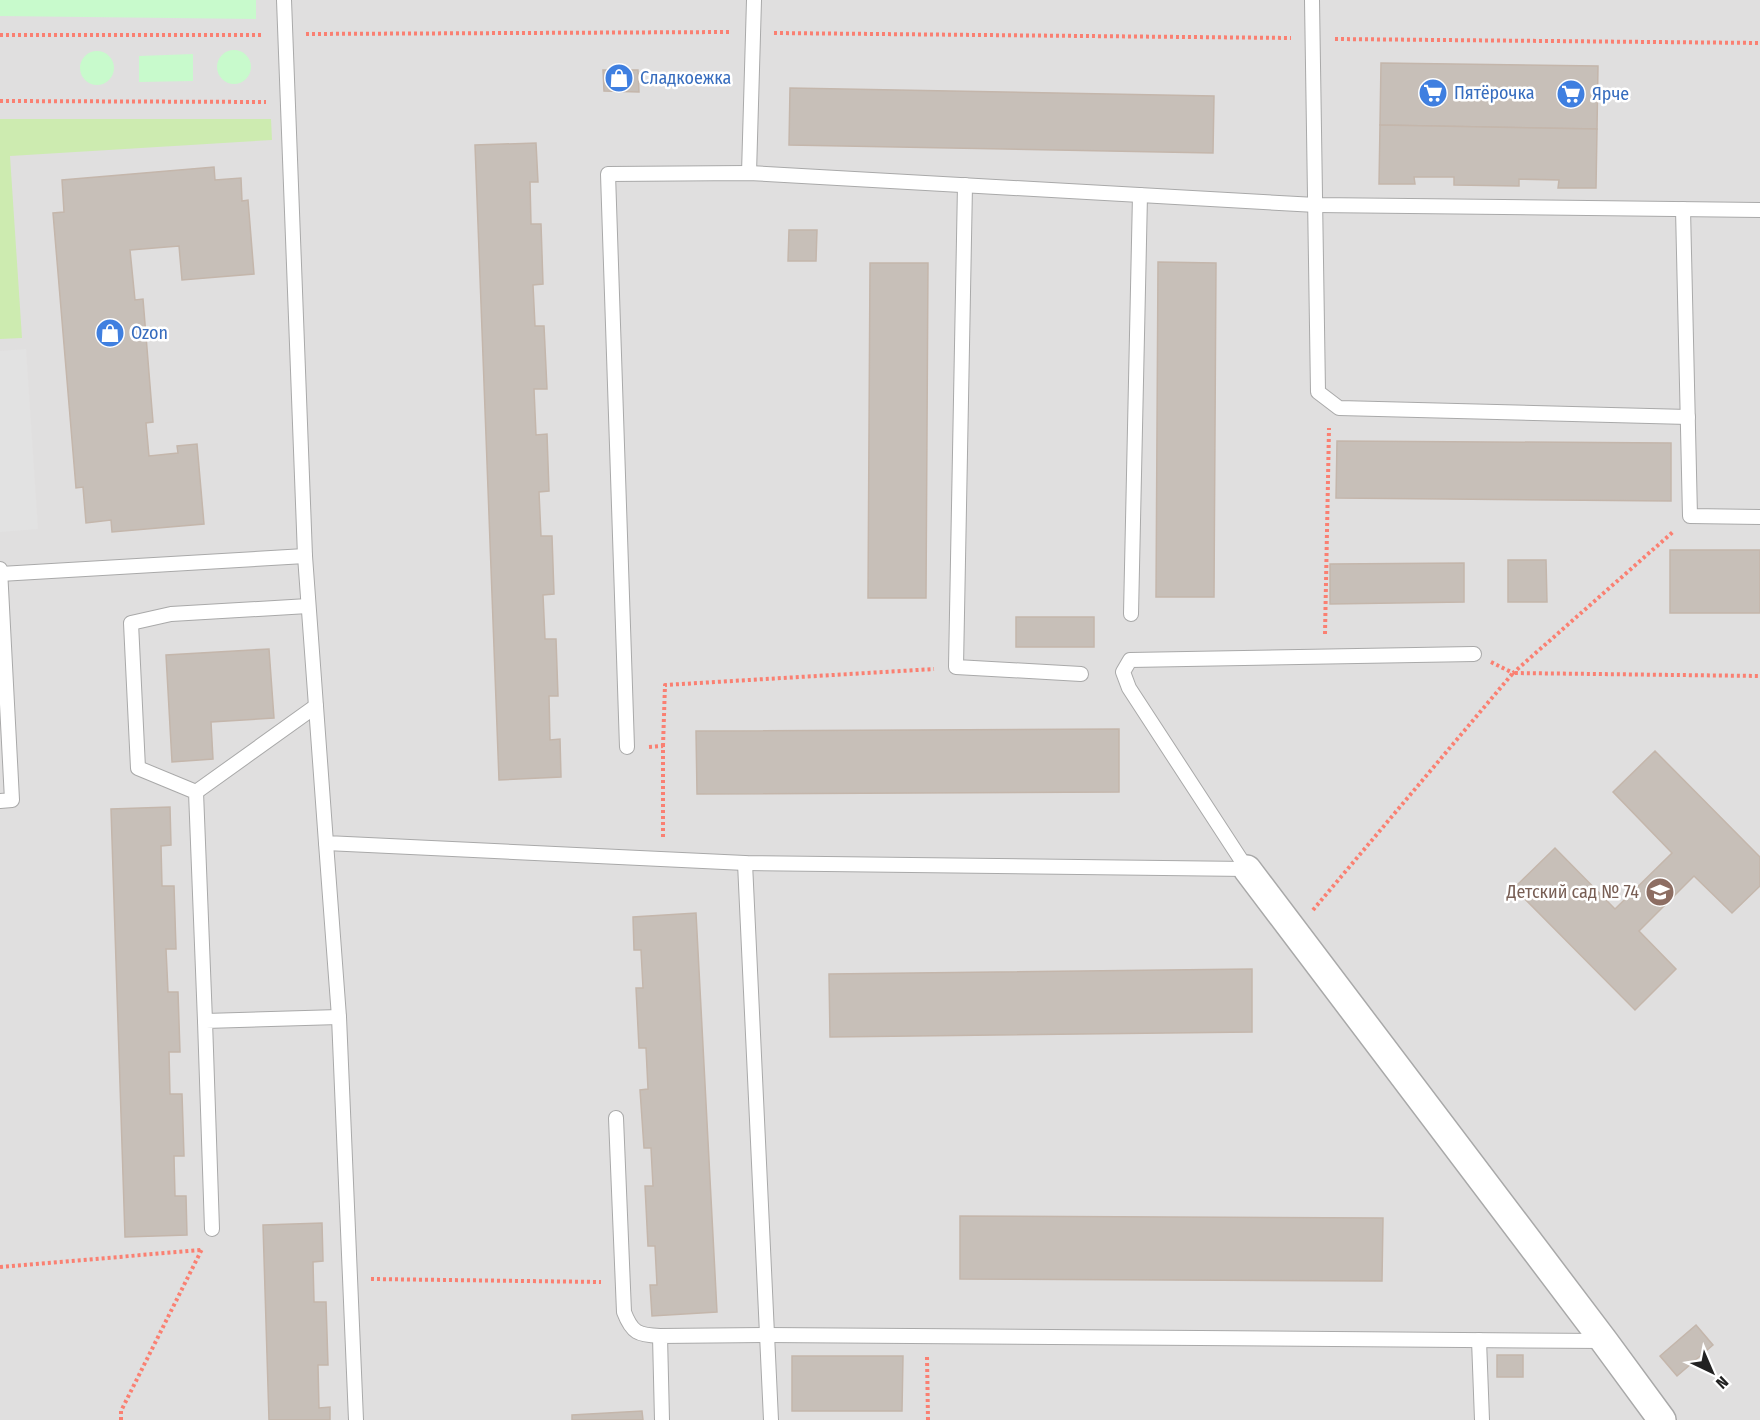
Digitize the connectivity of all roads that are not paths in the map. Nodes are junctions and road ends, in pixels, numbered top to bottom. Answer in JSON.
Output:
{"nodes":[{"id":1,"x":284,"y":0,"type":"edge"},
{"id":2,"x":754,"y":0,"type":"edge"},
{"id":3,"x":1312,"y":0,"type":"edge"},
{"id":4,"x":749,"y":173,"type":"junction"},
{"id":5,"x":965,"y":185,"type":"junction"},
{"id":6,"x":1140,"y":195,"type":"junction"},
{"id":7,"x":1316,"y":205,"type":"junction"},
{"id":8,"x":1683,"y":209,"type":"junction"},
{"id":9,"x":1760,"y":210,"type":"edge"},
{"id":10,"x":1688,"y":417,"type":"junction"},
{"id":11,"x":1760,"y":517,"type":"edge"},
{"id":12,"x":305,"y":556,"type":"junction"},
{"id":13,"x":0,"y":569,"type":"edge"},
{"id":14,"x":0,"y":574,"type":"edge"},
{"id":15,"x":308,"y":606,"type":"junction"},
{"id":16,"x":1131,"y":614,"type":"dead end"},
{"id":17,"x":1474,"y":654,"type":"dead end"},
{"id":18,"x":1081,"y":674,"type":"dead end"},
{"id":19,"x":316,"y":706,"type":"junction"},
{"id":20,"x":627,"y":747,"type":"road end"},
{"id":21,"x":196,"y":792,"type":"junction"},
{"id":22,"x":0,"y":801,"type":"edge"},
{"id":23,"x":326,"y":843,"type":"junction"},
{"id":24,"x":745,"y":863,"type":"junction"},
{"id":25,"x":1247,"y":869,"type":"junction"},
{"id":26,"x":339,"y":1017,"type":"junction"},
{"id":27,"x":205,"y":1021,"type":"junction"},
{"id":28,"x":616,"y":1118,"type":"dead end"},
{"id":29,"x":212,"y":1229,"type":"road end"},
{"id":30,"x":767,"y":1335,"type":"junction"},
{"id":31,"x":660,"y":1336,"type":"junction"},
{"id":32,"x":1479,"y":1340,"type":"junction"},
{"id":33,"x":1604,"y":1341,"type":"junction"},
{"id":34,"x":356,"y":1420,"type":"edge"},
{"id":35,"x":662,"y":1420,"type":"edge"},
{"id":36,"x":771,"y":1420,"type":"edge"},
{"id":37,"x":1482,"y":1420,"type":"edge"},
{"id":38,"x":1662,"y":1420,"type":"edge"}],
"edges":[{"from":1,"to":12,"type":"lane"},
{"from":2,"to":4,"type":"lane"},
{"from":3,"to":7,"type":"lane"},
{"from":4,"to":5,"type":"lane"},
{"from":4,"to":20,"type":"lane"},
{"from":5,"to":6,"type":"lane"},
{"from":5,"to":18,"type":"lane"},
{"from":6,"to":7,"type":"lane"},
{"from":6,"to":16,"type":"lane"},
{"from":7,"to":8,"type":"lane"},
{"from":7,"to":10,"type":"lane"},
{"from":8,"to":9,"type":"lane"},
{"from":8,"to":10,"type":"lane"},
{"from":10,"to":11,"type":"lane"},
{"from":12,"to":14,"type":"lane"},
{"from":12,"to":15,"type":"lane"},
{"from":13,"to":14,"type":"lane"},
{"from":14,"to":22,"type":"lane"},
{"from":15,"to":19,"type":"lane"},
{"from":15,"to":21,"type":"lane"},
{"from":17,"to":25,"type":"lane"},
{"from":19,"to":21,"type":"lane"},
{"from":19,"to":23,"type":"lane"},
{"from":21,"to":27,"type":"lane"},
{"from":23,"to":24,"type":"lane"},
{"from":23,"to":26,"type":"lane"},
{"from":24,"to":25,"type":"lane"},
{"from":24,"to":30,"type":"lane"},
{"from":25,"to":33,"type":"street"},
{"from":26,"to":27,"type":"lane"},
{"from":26,"to":34,"type":"lane"},
{"from":27,"to":29,"type":"lane"},
{"from":28,"to":31,"type":"lane"},
{"from":30,"to":31,"type":"lane"},
{"from":30,"to":32,"type":"lane"},
{"from":30,"to":36,"type":"lane"},
{"from":31,"to":35,"type":"lane"},
{"from":32,"to":33,"type":"lane"},
{"from":32,"to":37,"type":"lane"},
{"from":33,"to":38,"type":"street"}]}
